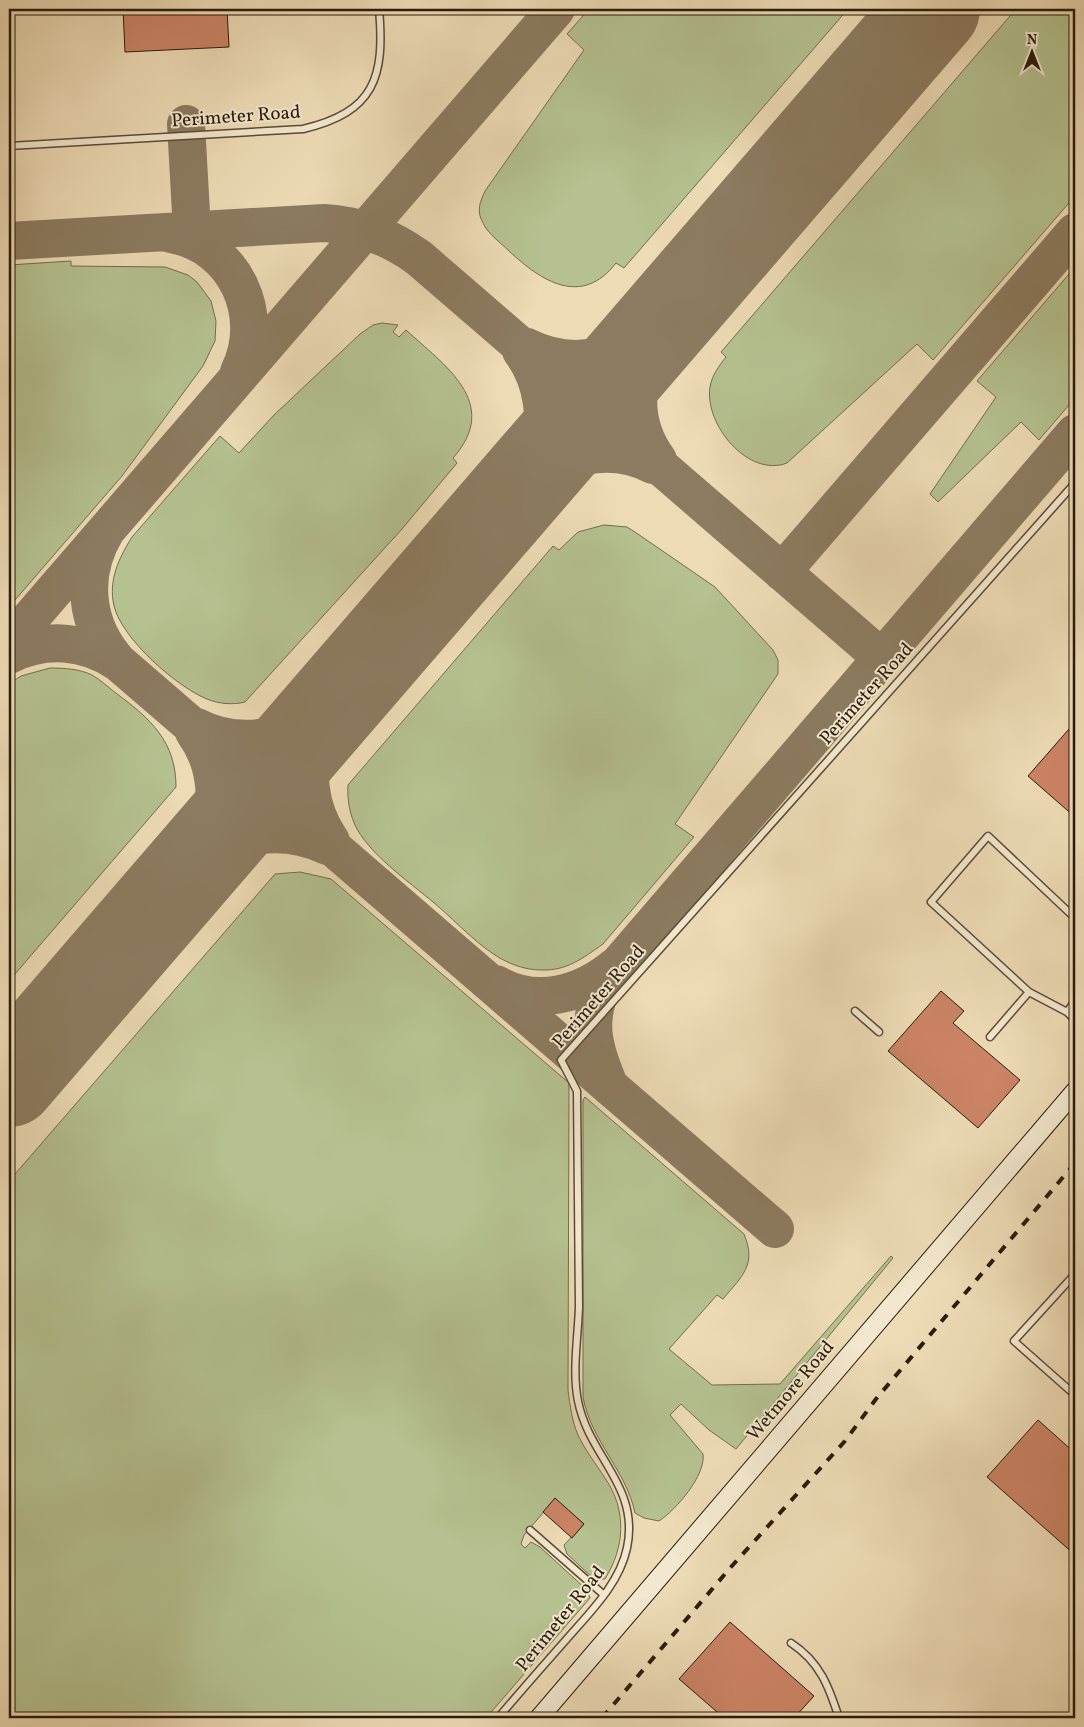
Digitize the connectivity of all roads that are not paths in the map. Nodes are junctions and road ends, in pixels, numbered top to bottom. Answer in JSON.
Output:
{"nodes":[{"id":1,"x":379,"y":9,"type":"edge"},
{"id":2,"x":9,"y":146,"type":"edge"},
{"id":3,"x":1075,"y":482,"type":"edge"},
{"id":4,"x":1075,"y":918,"type":"edge"},
{"id":5,"x":1029,"y":992,"type":"junction"},
{"id":6,"x":1075,"y":1001,"type":"edge"},
{"id":7,"x":855,"y":1011,"type":"dead end"},
{"id":8,"x":1067,"y":1012,"type":"junction"},
{"id":9,"x":1075,"y":1020,"type":"edge"},
{"id":10,"x":879,"y":1032,"type":"dead end"},
{"id":11,"x":990,"y":1037,"type":"dead end"},
{"id":12,"x":1075,"y":1091,"type":"edge"},
{"id":13,"x":1075,"y":1274,"type":"edge"},
{"id":14,"x":1075,"y":1395,"type":"edge"},
{"id":15,"x":530,"y":1530,"type":"dead end"},
{"id":16,"x":604,"y":1595,"type":"junction"},
{"id":17,"x":791,"y":1644,"type":"dead end"},
{"id":18,"x":498,"y":1718,"type":"edge"},
{"id":19,"x":539,"y":1718,"type":"edge"},
{"id":20,"x":839,"y":1718,"type":"edge"}],
"edges":[{"from":1,"to":2,"type":"lane","name":"Perimeter Road"},
{"from":3,"to":16,"type":"lane","name":"Perimeter Road"},
{"from":4,"to":5,"type":"lane"},
{"from":5,"to":8,"type":"lane"},
{"from":5,"to":11,"type":"lane"},
{"from":6,"to":8,"type":"lane"},
{"from":7,"to":10,"type":"lane"},
{"from":8,"to":9,"type":"lane"},
{"from":12,"to":19,"type":"main road","name":"Wetmore Road"},
{"from":13,"to":14,"type":"lane"},
{"from":15,"to":16,"type":"lane"},
{"from":16,"to":18,"type":"lane","name":"Perimeter Road"},
{"from":17,"to":20,"type":"lane"}]}
